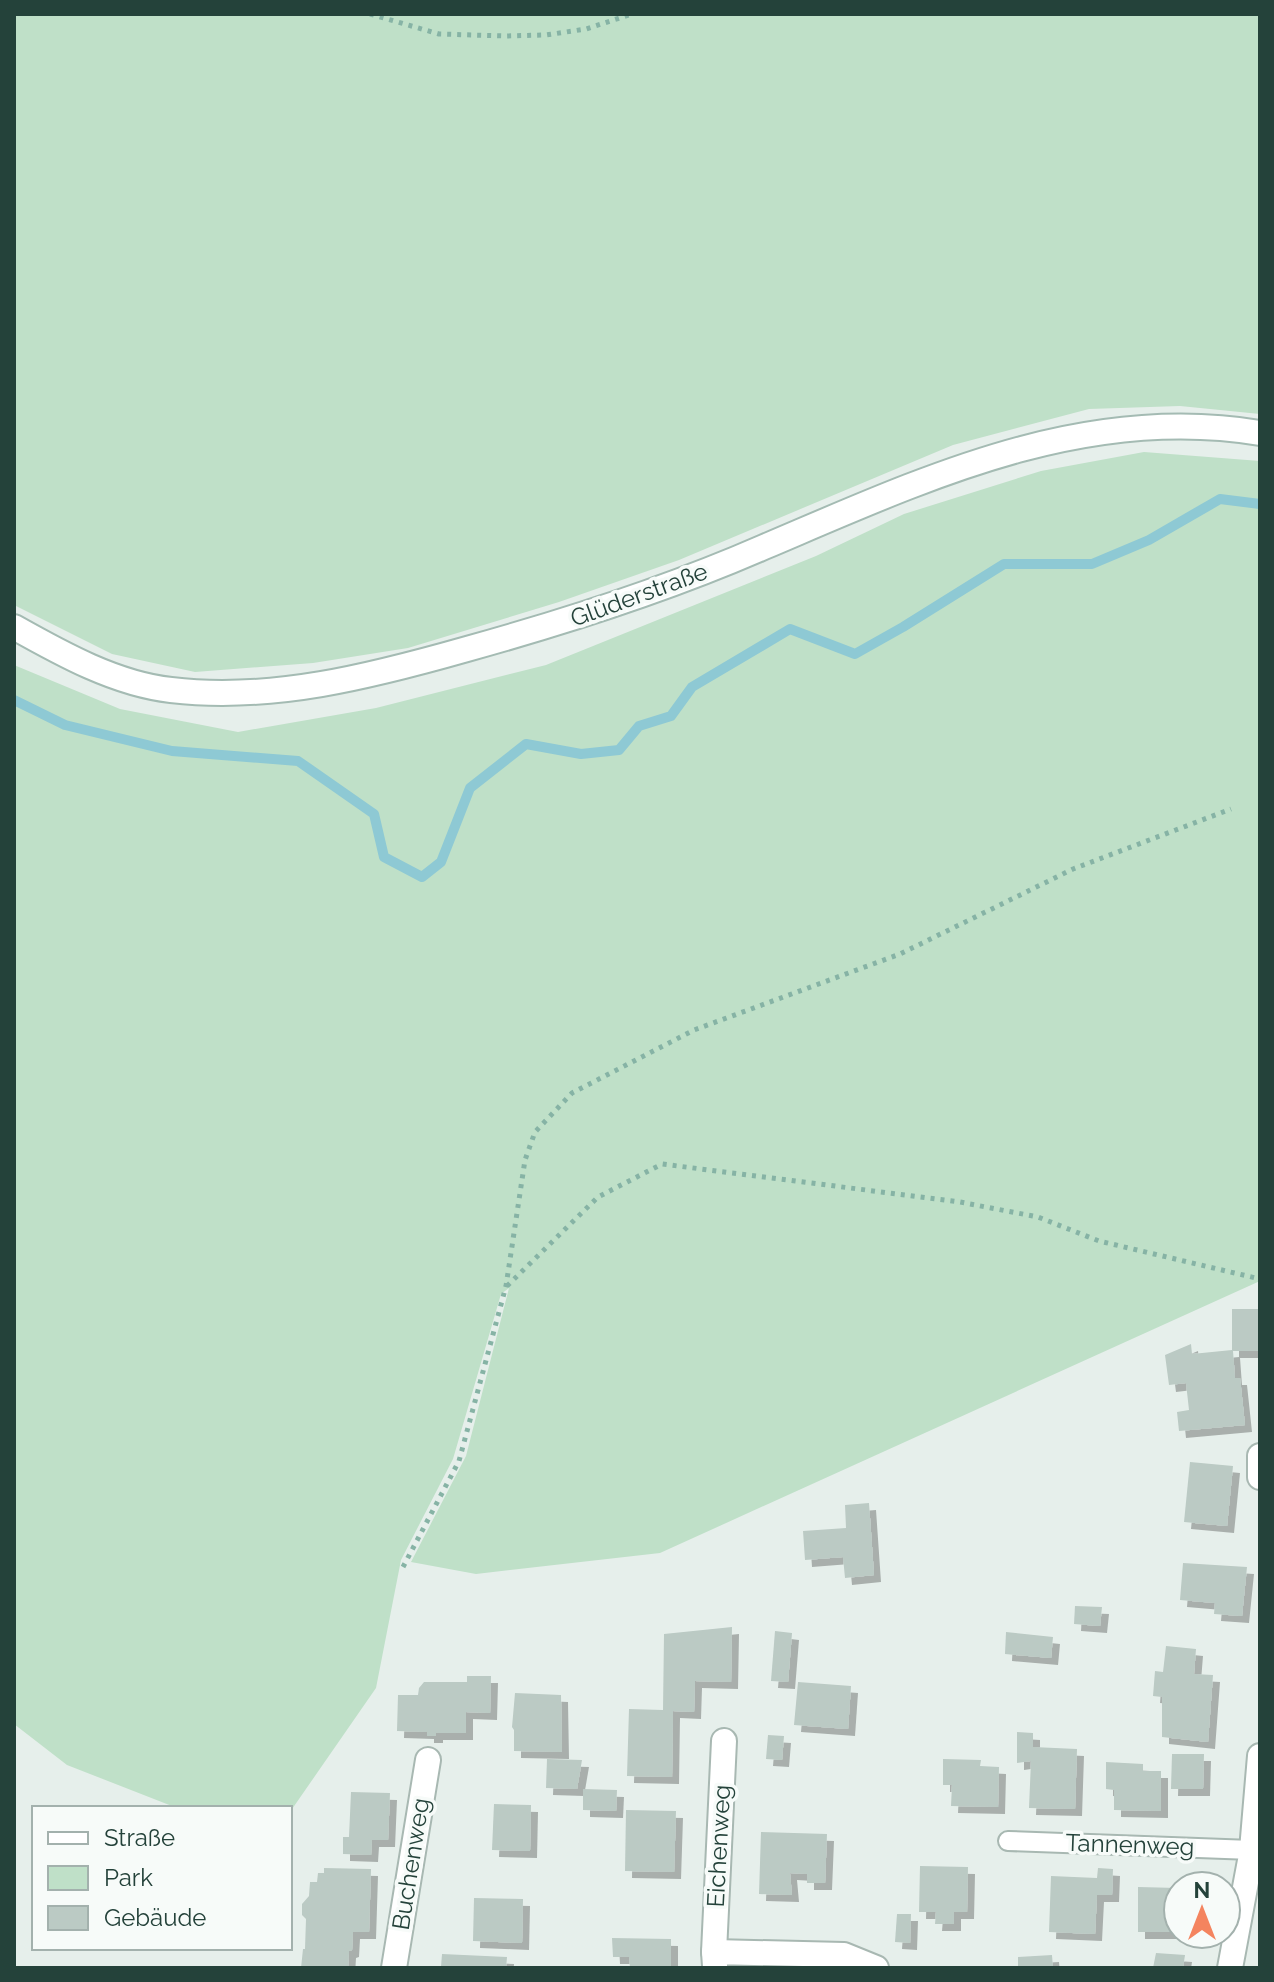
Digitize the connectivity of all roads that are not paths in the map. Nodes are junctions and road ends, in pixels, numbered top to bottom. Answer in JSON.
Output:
{"nodes":[{"id":1,"x":1260,"y":433,"type":"edge"},
{"id":2,"x":14,"y":627,"type":"edge"},
{"id":3,"x":1260,"y":1456,"type":"edge"},
{"id":4,"x":1260,"y":1477,"type":"edge"},
{"id":5,"x":724,"y":1741,"type":"dead end"},
{"id":6,"x":1260,"y":1756,"type":"edge"},
{"id":7,"x":428,"y":1760,"type":"dead end"},
{"id":8,"x":1008,"y":1841,"type":"dead end"},
{"id":9,"x":1252,"y":1850,"type":"junction"},
{"id":10,"x":715,"y":1960,"type":"edge"},
{"id":11,"x":394,"y":1968,"type":"edge"},
{"id":12,"x":876,"y":1968,"type":"edge"},
{"id":13,"x":1230,"y":1968,"type":"edge"}],
"edges":[{"from":1,"to":2,"type":"main road","name":"Glüderstraße"},
{"from":3,"to":4,"type":"main road"},
{"from":5,"to":10,"type":"main road","name":"Eichenweg"},
{"from":6,"to":9,"type":"main road"},
{"from":7,"to":11,"type":"main road","name":"Buchenweg"},
{"from":8,"to":9,"type":"lane","name":"Tannenweg"},
{"from":9,"to":13,"type":"main road"},
{"from":10,"to":12,"type":"main road","name":"Eichenweg"}]}
